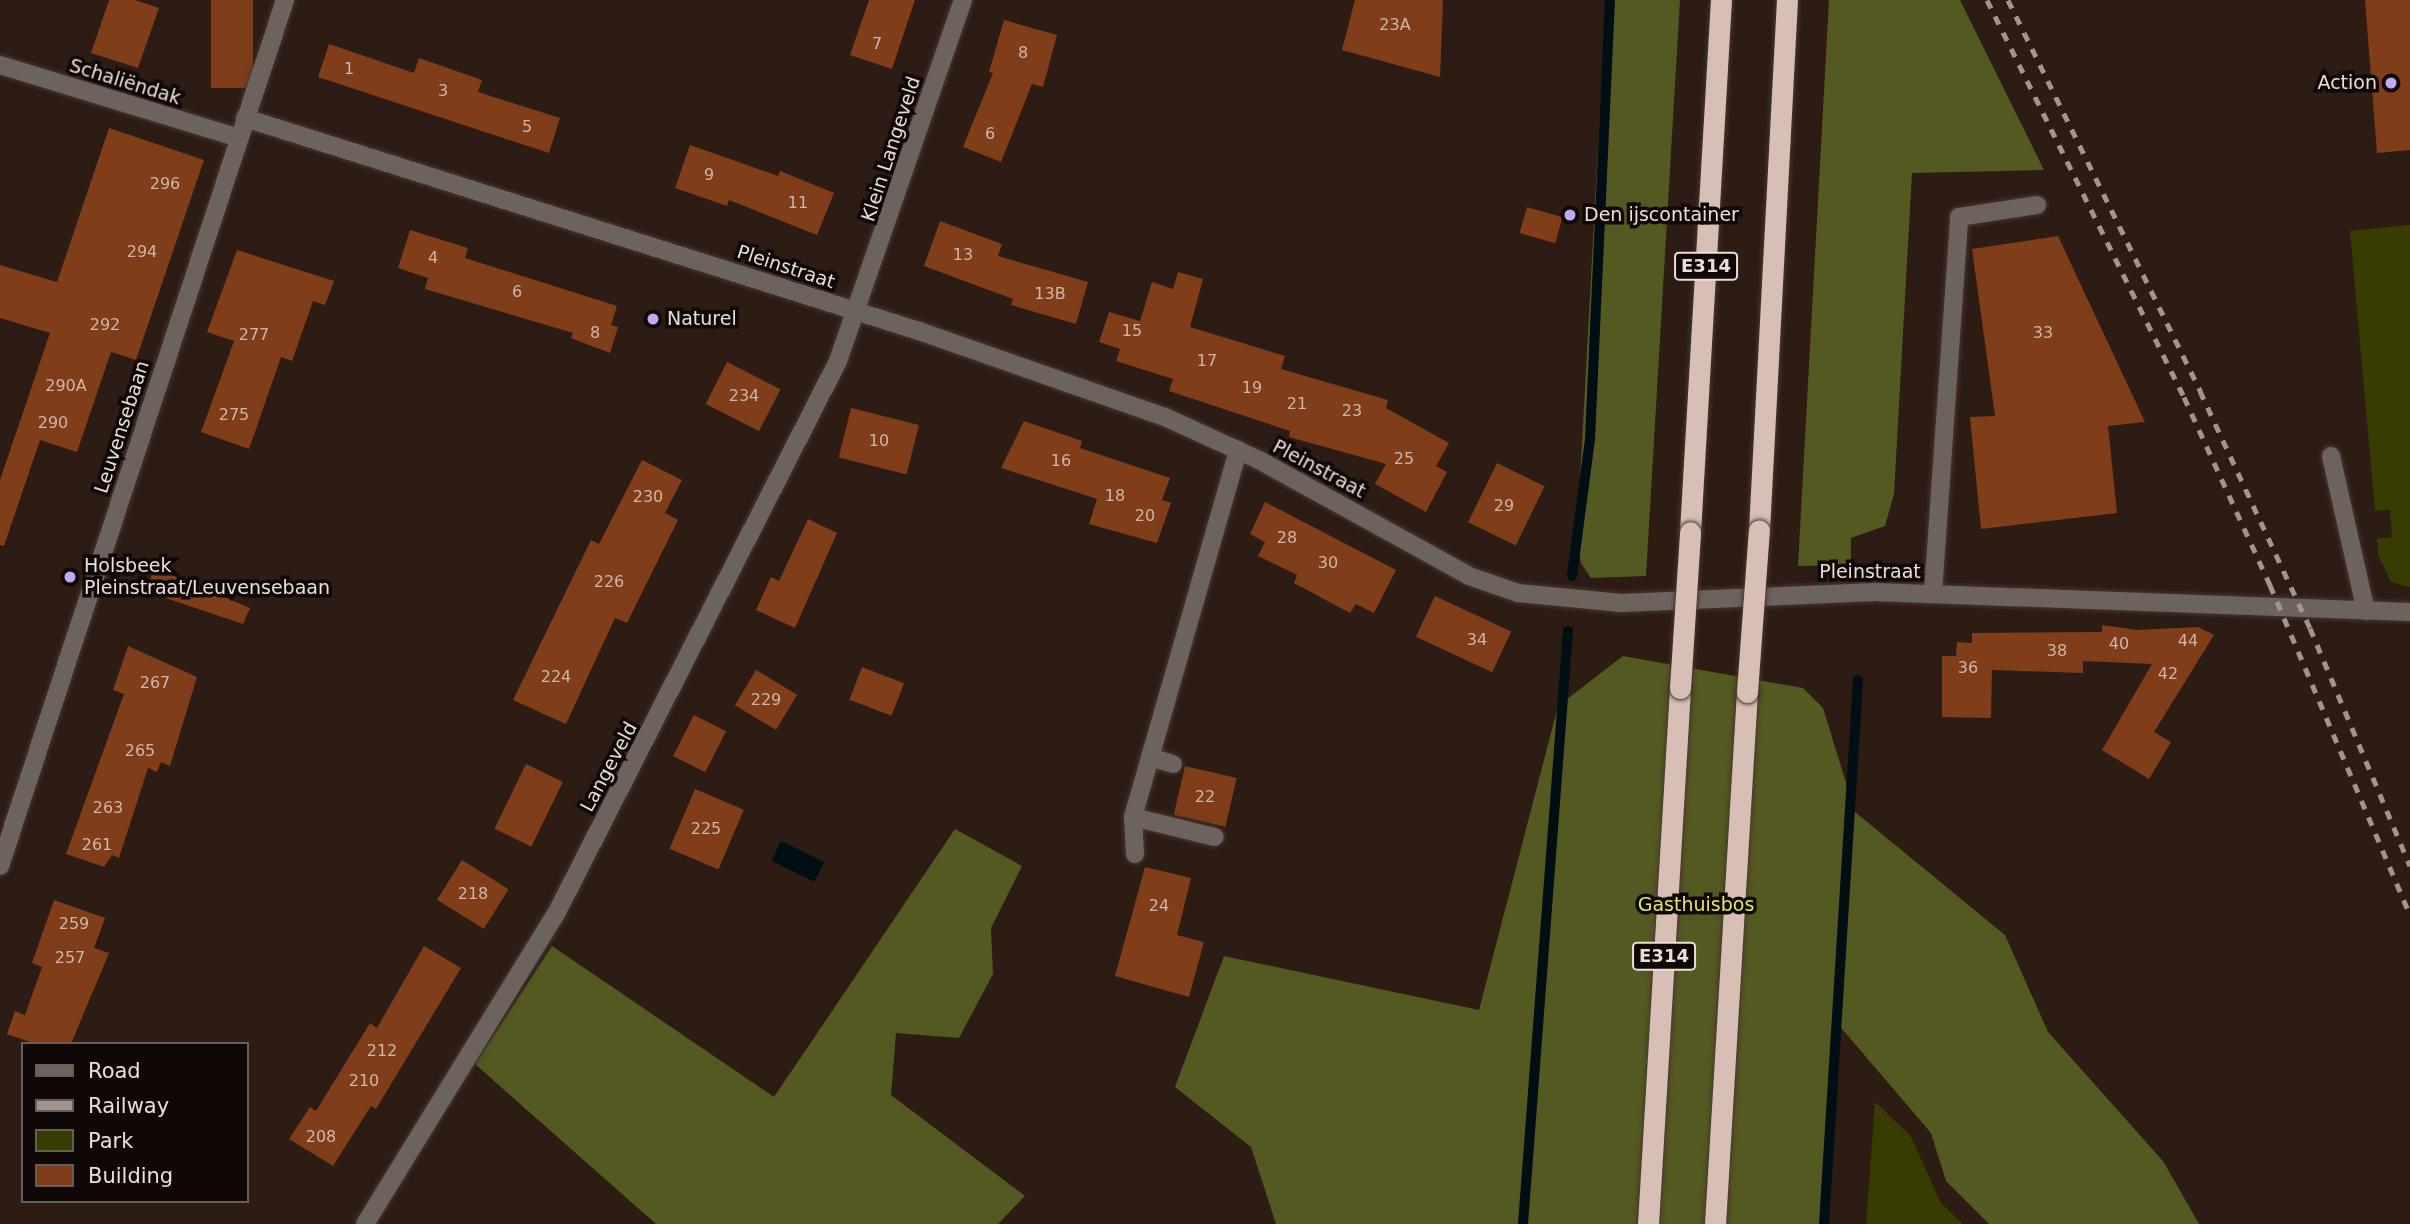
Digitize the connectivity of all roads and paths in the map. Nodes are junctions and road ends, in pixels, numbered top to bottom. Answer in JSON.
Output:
{"nodes":[{"id":1,"x":285,"y":0,"type":"edge"},
{"id":2,"x":963,"y":0,"type":"edge"},
{"id":3,"x":1721,"y":0,"type":"edge"},
{"id":4,"x":1787,"y":0,"type":"edge"},
{"id":5,"x":0,"y":65,"type":"edge"},
{"id":6,"x":245,"y":118,"type":"junction"},
{"id":7,"x":239,"y":138,"type":"junction"},
{"id":8,"x":2037,"y":205,"type":"dead end"},
{"id":9,"x":857,"y":312,"type":"junction"},
{"id":10,"x":1238,"y":450,"type":"junction"},
{"id":11,"x":2331,"y":456,"type":"dead end"},
{"id":12,"x":1933,"y":593,"type":"junction"},
{"id":13,"x":2366,"y":611,"type":"junction"},
{"id":14,"x":2410,"y":612,"type":"edge"},
{"id":15,"x":1150,"y":757,"type":"junction"},
{"id":16,"x":1173,"y":764,"type":"dead end"},
{"id":17,"x":1133,"y":817,"type":"junction"},
{"id":18,"x":1215,"y":837,"type":"dead end"},
{"id":19,"x":1135,"y":854,"type":"dead end"},
{"id":20,"x":0,"y":866,"type":"edge"},
{"id":21,"x":365,"y":1224,"type":"edge"},
{"id":22,"x":1648,"y":1224,"type":"edge"},
{"id":23,"x":1715,"y":1224,"type":"edge"}],
"edges":[{"from":1,"to":6,"type":"street","name":"Leuvensebaan"},
{"from":2,"to":9,"type":"street","name":"Klein Langeveld"},
{"from":3,"to":22,"type":"highway","number":"E314","bridge":true},
{"from":4,"to":23,"type":"highway","bridge":true},
{"from":5,"to":7,"type":"street","name":"Schaliëndak"},
{"from":6,"to":7,"type":"street","name":"Leuvensebaan"},
{"from":6,"to":9,"type":"street","name":"Pleinstraat"},
{"from":7,"to":20,"type":"street","name":"Leuvensebaan"},
{"from":8,"to":12,"type":"street"},
{"from":9,"to":10,"type":"street","name":"Pleinstraat"},
{"from":9,"to":21,"type":"street","name":"Langeveld"},
{"from":10,"to":12,"type":"street","name":"Pleinstraat"},
{"from":10,"to":15,"type":"street"},
{"from":11,"to":13,"type":"street"},
{"from":12,"to":13,"type":"street","name":"Pleinstraat"},
{"from":13,"to":14,"type":"street","name":"Pleinstraat"},
{"from":15,"to":16,"type":"street"},
{"from":15,"to":17,"type":"street"},
{"from":17,"to":18,"type":"street"},
{"from":17,"to":19,"type":"street"}]}
